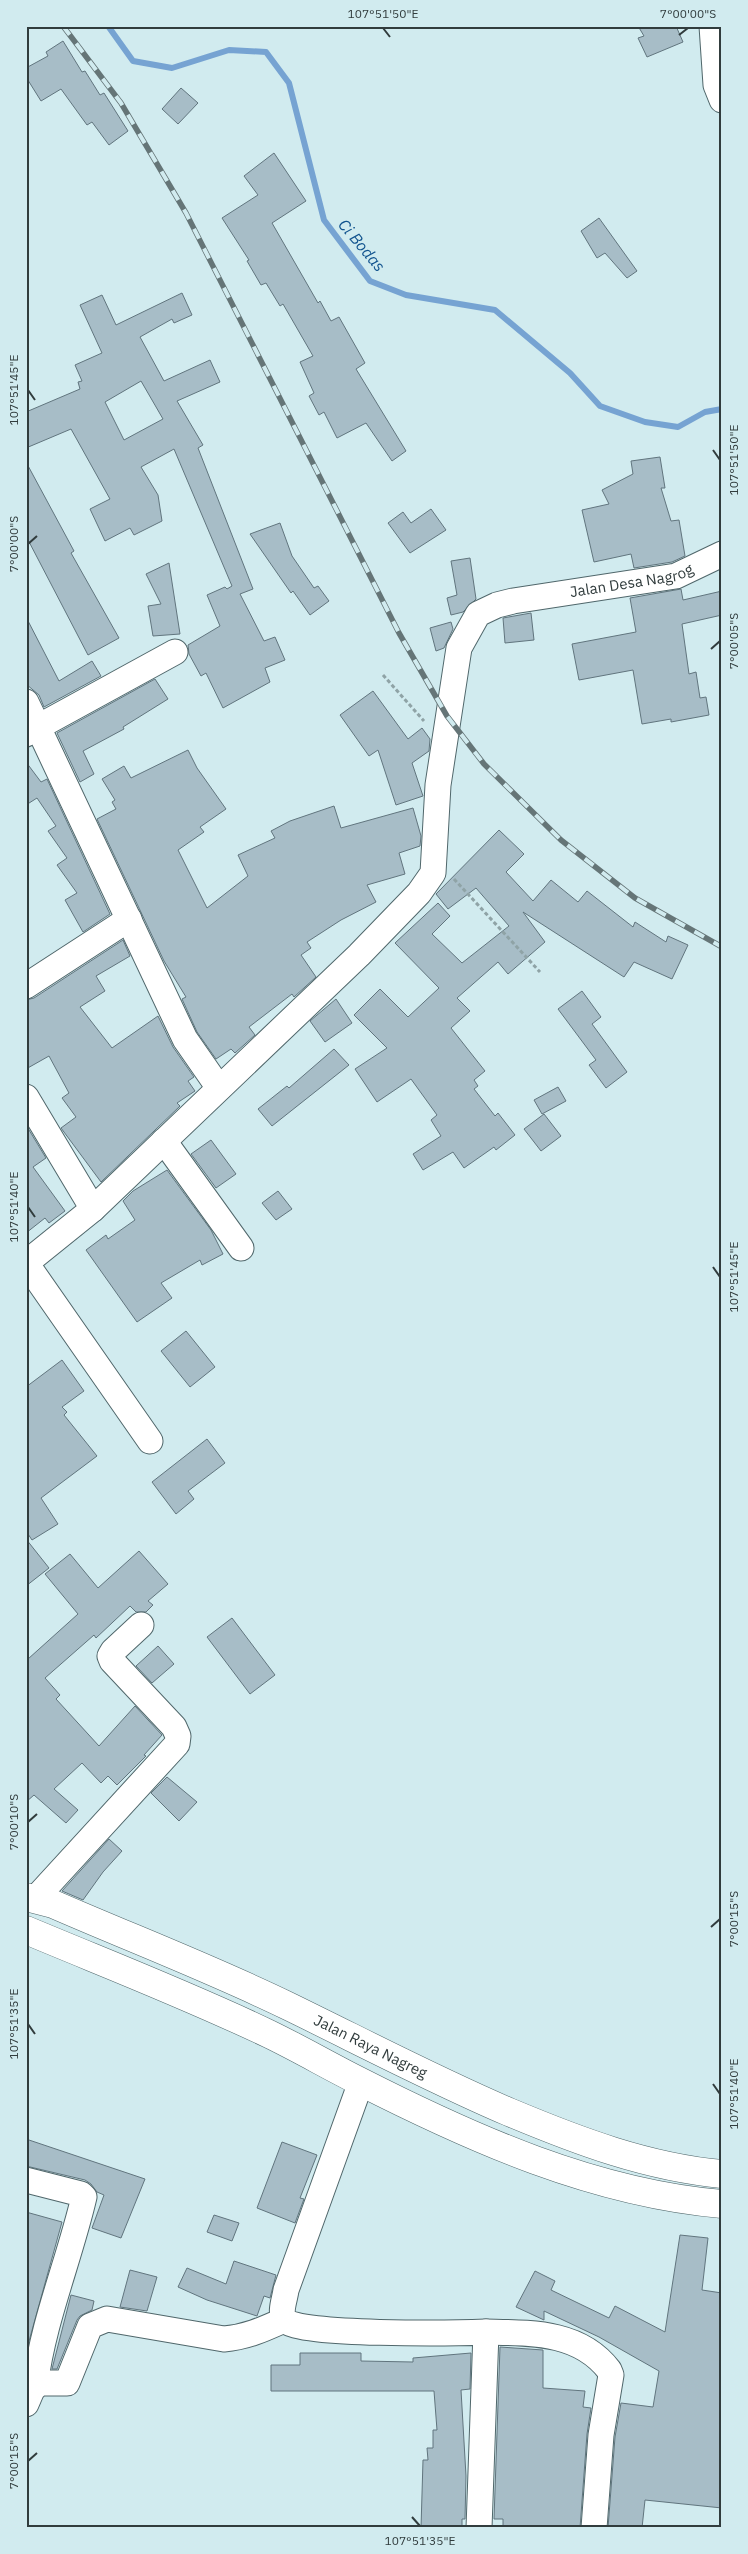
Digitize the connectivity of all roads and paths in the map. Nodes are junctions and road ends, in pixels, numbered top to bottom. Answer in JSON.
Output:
{"nodes":[{"id":1,"x":712,"y":26,"type":"edge"},
{"id":2,"x":722,"y":100,"type":"edge"},
{"id":3,"x":722,"y":554,"type":"edge"},
{"id":4,"x":175,"y":652,"type":"dead end"},
{"id":5,"x":383,"y":675,"type":"dead end"},
{"id":6,"x":26,"y":702,"type":"edge"},
{"id":7,"x":32,"y":730,"type":"edge"},
{"id":8,"x":445,"y":745,"type":"junction"},
{"id":9,"x":435,"y":858,"type":"junction"},
{"id":10,"x":129,"y":919,"type":"junction"},
{"id":11,"x":540,"y":972,"type":"dead end"},
{"id":12,"x":26,"y":986,"type":"edge"},
{"id":13,"x":219,"y":1088,"type":"junction"},
{"id":14,"x":26,"y":1096,"type":"edge"},
{"id":15,"x":164,"y":1141,"type":"junction"},
{"id":16,"x":93,"y":1209,"type":"junction"},
{"id":17,"x":241,"y":1248,"type":"dead end"},
{"id":18,"x":26,"y":1263,"type":"edge"},
{"id":19,"x":150,"y":1441,"type":"dead end"},
{"id":20,"x":141,"y":1625,"type":"dead end"},
{"id":21,"x":31,"y":1898,"type":"edge"},
{"id":22,"x":26,"y":1930,"type":"edge"},
{"id":23,"x":361,"y":2082,"type":"junction"},
{"id":24,"x":722,"y":2174,"type":"edge"},
{"id":25,"x":26,"y":2180,"type":"edge"},
{"id":26,"x":722,"y":2204,"type":"edge"},
{"id":27,"x":284,"y":2320,"type":"junction"},
{"id":28,"x":486,"y":2332,"type":"junction"},
{"id":29,"x":31,"y":2395,"type":"edge"},
{"id":30,"x":479,"y":2528,"type":"edge"},
{"id":31,"x":594,"y":2528,"type":"edge"}],
"edges":[{"from":1,"to":2,"type":"street"},
{"from":3,"to":8,"type":"street","name":"Jalan Desa Nagrog"},
{"from":4,"to":7,"type":"street"},
{"from":5,"to":8,"type":"path"},
{"from":6,"to":7,"type":"street"},
{"from":7,"to":10,"type":"street"},
{"from":8,"to":9,"type":"street","name":"Jalan Desa Nagrog"},
{"from":9,"to":11,"type":"path"},
{"from":9,"to":13,"type":"street","name":"Jalan Desa Nagrog"},
{"from":10,"to":12,"type":"street"},
{"from":10,"to":13,"type":"street"},
{"from":13,"to":15,"type":"street","name":"Jalan Desa Nagrog"},
{"from":14,"to":16,"type":"street"},
{"from":15,"to":16,"type":"street","name":"Jalan Desa Nagrog"},
{"from":15,"to":17,"type":"street"},
{"from":16,"to":18,"type":"street","name":"Jalan Desa Nagrog"},
{"from":18,"to":19,"type":"street"},
{"from":20,"to":21,"type":"street"},
{"from":21,"to":24,"type":"highway","name":"Jalan Raya Nagreg"},
{"from":22,"to":23,"type":"highway"},
{"from":23,"to":26,"type":"highway"},
{"from":23,"to":27,"type":"street"},
{"from":25,"to":29,"type":"street"},
{"from":27,"to":28,"type":"street"},
{"from":27,"to":29,"type":"street"},
{"from":28,"to":30,"type":"street"},
{"from":28,"to":31,"type":"street"}]}
